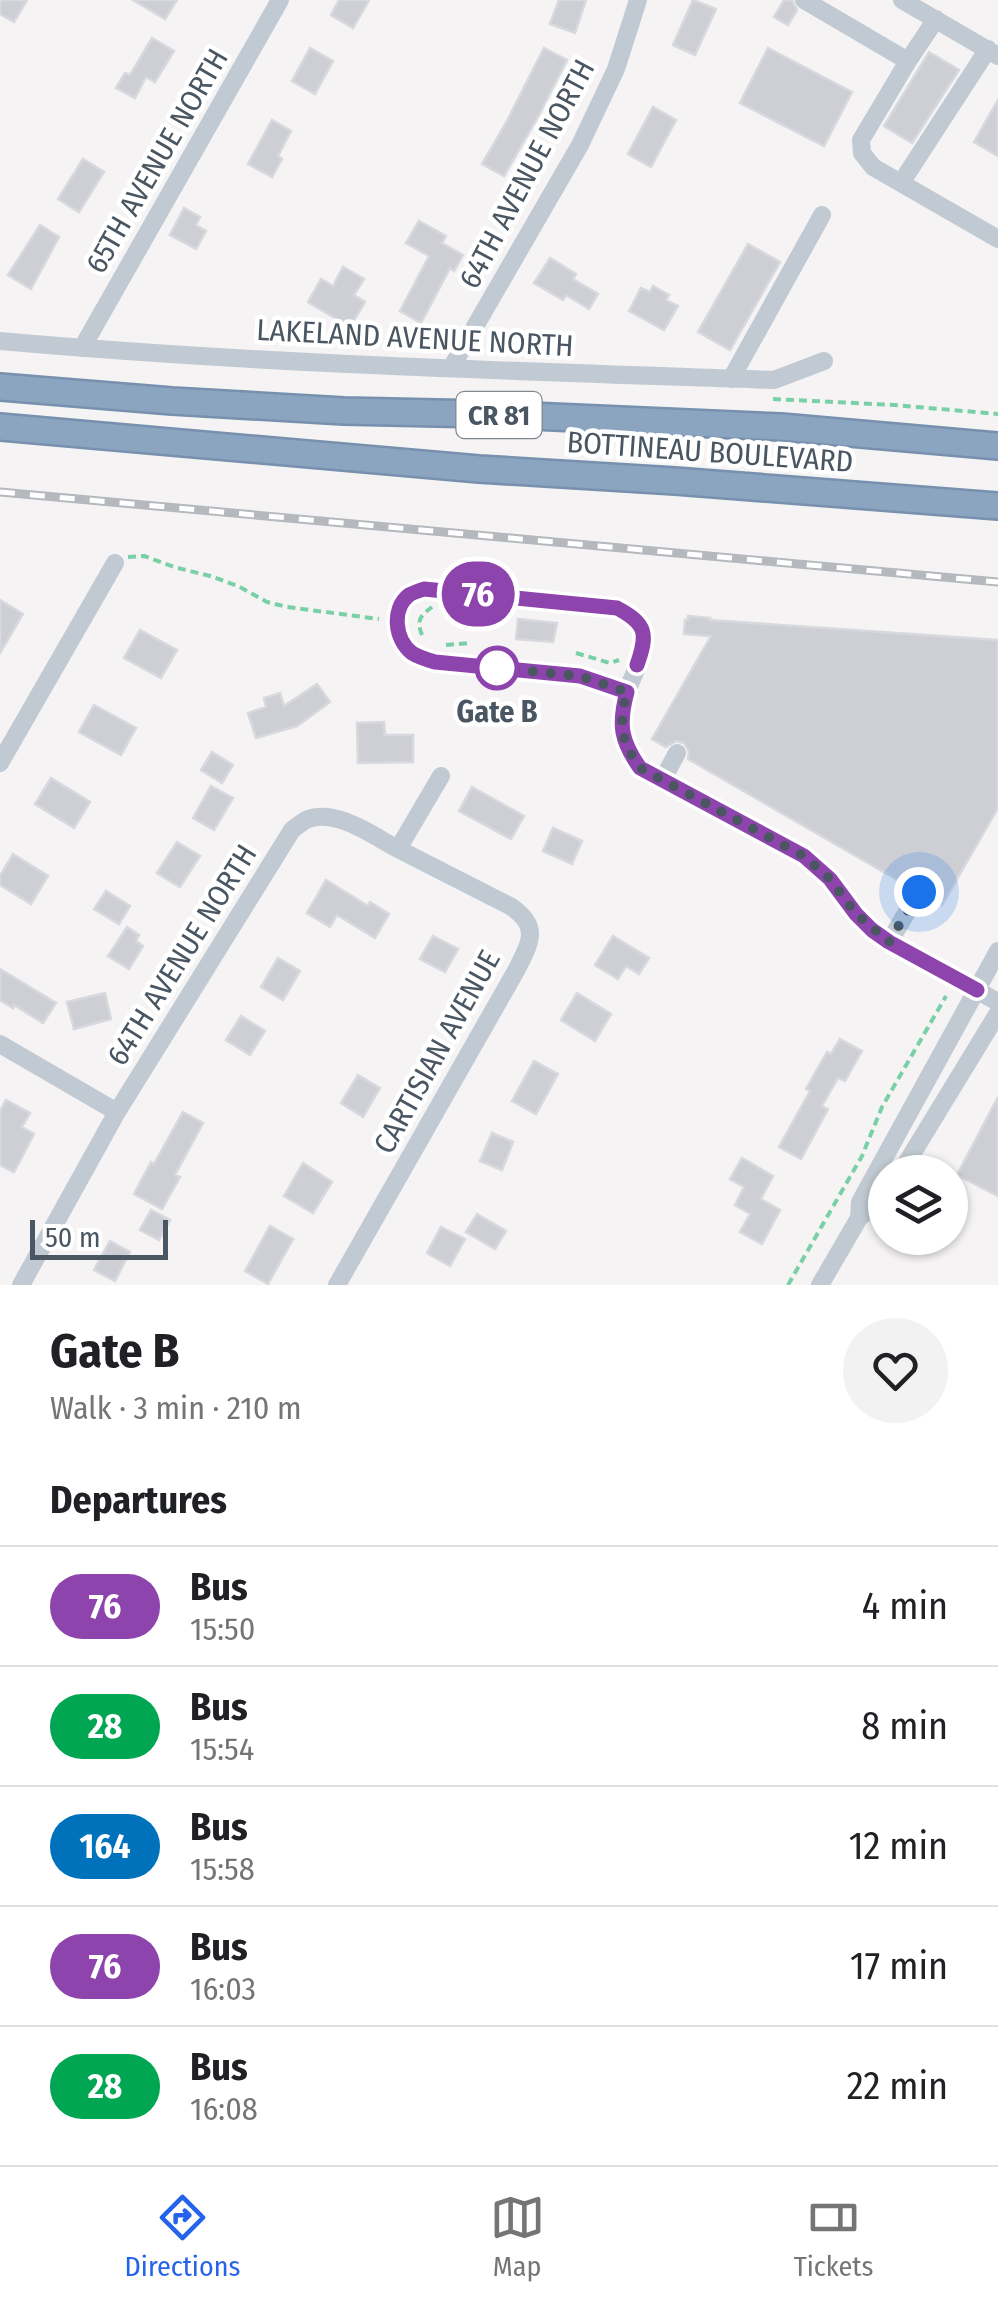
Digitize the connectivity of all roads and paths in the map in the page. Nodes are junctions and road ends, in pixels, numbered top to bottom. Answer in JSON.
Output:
{"nodes":[{"id":1,"x":280,"y":0,"type":"edge"},
{"id":2,"x":638,"y":0,"type":"edge"},
{"id":3,"x":804,"y":0,"type":"edge"},
{"id":4,"x":902,"y":0,"type":"edge"},
{"id":5,"x":936,"y":18,"type":"junction"},
{"id":6,"x":993,"y":53,"type":"edge"},
{"id":7,"x":908,"y":61,"type":"junction"},
{"id":8,"x":901,"y":183,"type":"junction"},
{"id":9,"x":822,"y":215,"type":"dead end"},
{"id":10,"x":998,"y":239,"type":"edge"},
{"id":11,"x":0,"y":341,"type":"edge"},
{"id":12,"x":82,"y":348,"type":"junction"},
{"id":13,"x":824,"y":361,"type":"dead end"},
{"id":14,"x":451,"y":368,"type":"junction"},
{"id":15,"x":731,"y":379,"type":"junction"},
{"id":16,"x":0,"y":387,"type":"edge"},
{"id":17,"x":784,"y":400,"type":"dead end"},
{"id":18,"x":998,"y":414,"type":"edge"},
{"id":19,"x":0,"y":427,"type":"edge"},
{"id":20,"x":998,"y":446,"type":"edge"},
{"id":21,"x":998,"y":506,"type":"edge"},
{"id":22,"x":115,"y":563,"type":"joint"},
{"id":23,"x":443,"y":606,"type":"dead end"},
{"id":24,"x":454,"y":610,"type":"dead end"},
{"id":25,"x":472,"y":614,"type":"dead end"},
{"id":26,"x":397,"y":621,"type":"junction"},
{"id":27,"x":417,"y":624,"type":"junction"},
{"id":28,"x":423,"y":638,"type":"dead end"},
{"id":29,"x":471,"y":643,"type":"dead end"},
{"id":30,"x":441,"y":645,"type":"dead end"},
{"id":31,"x":628,"y":652,"type":"dead end"},
{"id":32,"x":576,"y":653,"type":"dead end"},
{"id":33,"x":627,"y":692,"type":"junction"},
{"id":34,"x":677,"y":754,"type":"dead end"},
{"id":35,"x":0,"y":763,"type":"edge"},
{"id":36,"x":441,"y":776,"type":"dead end"},
{"id":37,"x":662,"y":781,"type":"junction"},
{"id":38,"x":398,"y":849,"type":"junction"},
{"id":39,"x":919,"y":892,"type":"dead end"},
{"id":40,"x":889,"y":942,"type":"junction"},
{"id":41,"x":998,"y":952,"type":"edge"},
{"id":42,"x":956,"y":978,"type":"junction"},
{"id":43,"x":977,"y":990,"type":"junction"},
{"id":44,"x":998,"y":1002,"type":"edge"},
{"id":45,"x":998,"y":1013,"type":"edge"},
{"id":46,"x":0,"y":1044,"type":"edge"},
{"id":47,"x":117,"y":1112,"type":"junction"},
{"id":48,"x":912,"y":1155,"type":"edge"},
{"id":49,"x":868,"y":1211,"type":"edge"},
{"id":50,"x":859,"y":1218,"type":"junction"},
{"id":51,"x":21,"y":1285,"type":"edge"},
{"id":52,"x":337,"y":1285,"type":"edge"},
{"id":53,"x":788,"y":1285,"type":"edge"},
{"id":54,"x":820,"y":1285,"type":"edge"}],
"edges":[{"from":1,"to":12,"type":"street","name":"65TH AVENUE NORTH"},
{"from":2,"to":14,"type":"street","name":"64TH AVENUE NORTH"},
{"from":3,"to":7,"type":"street"},
{"from":4,"to":5,"type":"street"},
{"from":5,"to":6,"type":"street"},
{"from":5,"to":7,"type":"street"},
{"from":6,"to":8,"type":"street"},
{"from":7,"to":8,"type":"street"},
{"from":8,"to":10,"type":"street"},
{"from":9,"to":15,"type":"street"},
{"from":11,"to":12,"type":"street","name":"LAKELAND AVENUE NORTH"},
{"from":12,"to":14,"type":"street","name":"LAKELAND AVENUE NORTH"},
{"from":13,"to":15,"type":"street","name":"LAKELAND AVENUE NORTH"},
{"from":14,"to":15,"type":"street","name":"LAKELAND AVENUE NORTH"},
{"from":16,"to":20,"type":"highway","name":"BOTTINEAU BOULEVARD","number":"CR 81"},
{"from":17,"to":18,"type":"path"},
{"from":19,"to":21,"type":"highway","name":"BOTTINEAU BOULEVARD","number":"CR 81"},
{"from":22,"to":26,"type":"path"},
{"from":22,"to":35,"type":"street"},
{"from":23,"to":27,"type":"path"},
{"from":24,"to":25,"type":"path"},
{"from":26,"to":27,"type":"path"},
{"from":26,"to":33,"type":"street"},
{"from":26,"to":33,"type":"street"},
{"from":27,"to":28,"type":"path"},
{"from":29,"to":30,"type":"path"},
{"from":31,"to":32,"type":"path"},
{"from":33,"to":37,"type":"street"},
{"from":34,"to":37,"type":"street"},
{"from":36,"to":38,"type":"street"},
{"from":37,"to":40,"type":"street"},
{"from":38,"to":47,"type":"street","name":"64TH AVENUE NORTH"},
{"from":38,"to":52,"type":"street","name":"CARTISIAN AVENUE"},
{"from":39,"to":40,"type":"street"},
{"from":40,"to":42,"type":"street"},
{"from":41,"to":43,"type":"street"},
{"from":42,"to":43,"type":"street"},
{"from":42,"to":53,"type":"path"},
{"from":43,"to":44,"type":"street"},
{"from":43,"to":50,"type":"street"},
{"from":45,"to":48,"type":"street"},
{"from":46,"to":47,"type":"street"},
{"from":47,"to":51,"type":"street","name":"64TH AVENUE NORTH"},
{"from":49,"to":50,"type":"street"},
{"from":50,"to":54,"type":"street"}]}
